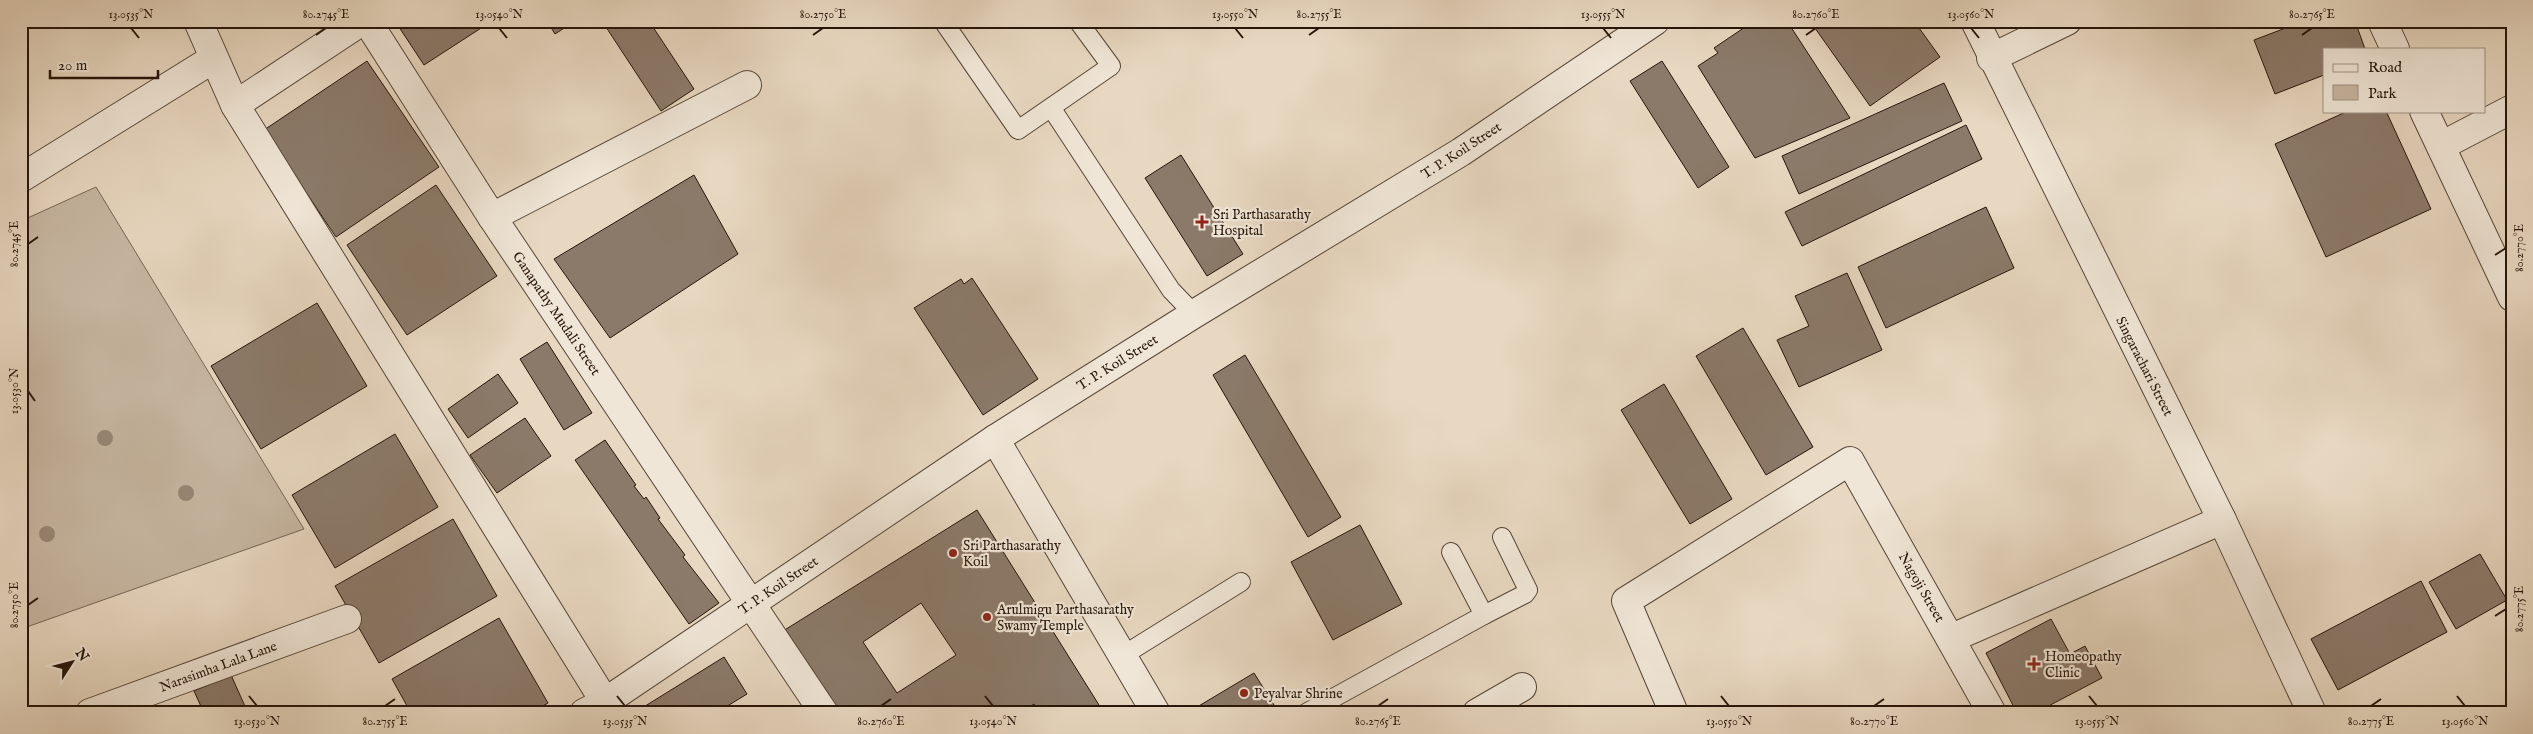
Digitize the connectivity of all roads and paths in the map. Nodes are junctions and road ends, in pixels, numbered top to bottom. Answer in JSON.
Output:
{"nodes":[{"id":1,"x":198,"y":21,"type":"edge"},
{"id":2,"x":362,"y":21,"type":"edge"},
{"id":3,"x":367,"y":21,"type":"edge"},
{"id":4,"x":943,"y":21,"type":"edge"},
{"id":5,"x":1078,"y":21,"type":"edge"},
{"id":6,"x":1655,"y":21,"type":"edge"},
{"id":7,"x":1974,"y":21,"type":"edge"},
{"id":8,"x":2067,"y":21,"type":"edge"},
{"id":9,"x":2382,"y":21,"type":"edge"},
{"id":10,"x":2395,"y":48,"type":"edge"},
{"id":11,"x":1991,"y":58,"type":"junction"},
{"id":12,"x":213,"y":59,"type":"junction"},
{"id":13,"x":747,"y":85,"type":"dead end"},
{"id":14,"x":235,"y":105,"type":"junction"},
{"id":15,"x":1052,"y":109,"type":"junction"},
{"id":16,"x":2512,"y":109,"type":"edge"},
{"id":17,"x":2424,"y":112,"type":"edge"},
{"id":18,"x":2441,"y":146,"type":"junction"},
{"id":19,"x":21,"y":178,"type":"edge"},
{"id":20,"x":492,"y":217,"type":"junction"},
{"id":21,"x":2512,"y":297,"type":"edge"},
{"id":22,"x":1194,"y":314,"type":"junction"},
{"id":23,"x":995,"y":439,"type":"junction"},
{"id":24,"x":2222,"y":520,"type":"junction"},
{"id":25,"x":1502,"y":537,"type":"dead end"},
{"id":26,"x":1451,"y":552,"type":"dead end"},
{"id":27,"x":1242,"y":582,"type":"dead end"},
{"id":28,"x":752,"y":602,"type":"junction"},
{"id":29,"x":1484,"y":615,"type":"junction"},
{"id":30,"x":347,"y":619,"type":"dead end"},
{"id":31,"x":1952,"y":638,"type":"junction"},
{"id":32,"x":1122,"y":656,"type":"junction"},
{"id":33,"x":1522,"y":687,"type":"dead end"},
{"id":34,"x":594,"y":708,"type":"edge"},
{"id":35,"x":90,"y":713,"type":"edge"},
{"id":36,"x":824,"y":713,"type":"edge"},
{"id":37,"x":1156,"y":713,"type":"edge"},
{"id":38,"x":1306,"y":713,"type":"edge"},
{"id":39,"x":1478,"y":713,"type":"edge"},
{"id":40,"x":1674,"y":713,"type":"edge"},
{"id":41,"x":1992,"y":713,"type":"edge"},
{"id":42,"x":2312,"y":713,"type":"edge"}],
"edges":[{"from":1,"to":12,"type":"street"},
{"from":2,"to":14,"type":"street"},
{"from":3,"to":20,"type":"street","name":"Ganapathy Mudali Street"},
{"from":4,"to":15,"type":"lane"},
{"from":5,"to":15,"type":"lane"},
{"from":6,"to":22,"type":"street","name":"T. P. Koil Street"},
{"from":7,"to":11,"type":"street","name":"Singarachari Street"},
{"from":8,"to":11,"type":"street"},
{"from":9,"to":10,"type":"street"},
{"from":11,"to":24,"type":"street","name":"Singarachari Street"},
{"from":12,"to":14,"type":"street"},
{"from":12,"to":19,"type":"street"},
{"from":13,"to":20,"type":"street"},
{"from":14,"to":34,"type":"street"},
{"from":15,"to":22,"type":"lane"},
{"from":16,"to":18,"type":"street"},
{"from":17,"to":18,"type":"street"},
{"from":18,"to":21,"type":"street"},
{"from":20,"to":28,"type":"street","name":"Ganapathy Mudali Street"},
{"from":22,"to":23,"type":"street","name":"T. P. Koil Street"},
{"from":23,"to":28,"type":"street","name":"T. P. Koil Street"},
{"from":23,"to":32,"type":"street"},
{"from":24,"to":31,"type":"street"},
{"from":24,"to":42,"type":"street","name":"Singarachari Street"},
{"from":25,"to":29,"type":"lane"},
{"from":26,"to":29,"type":"lane"},
{"from":27,"to":32,"type":"lane"},
{"from":28,"to":34,"type":"street","name":"T. P. Koil Street"},
{"from":28,"to":36,"type":"street","name":"Ganapathy Mudali Street"},
{"from":29,"to":38,"type":"lane"},
{"from":30,"to":35,"type":"street","name":"Narasimha Lala Lane"},
{"from":31,"to":40,"type":"street","name":"Nagoji Street"},
{"from":31,"to":41,"type":"street","name":"Nagoji Street"},
{"from":32,"to":37,"type":"street"},
{"from":33,"to":39,"type":"street"}]}
